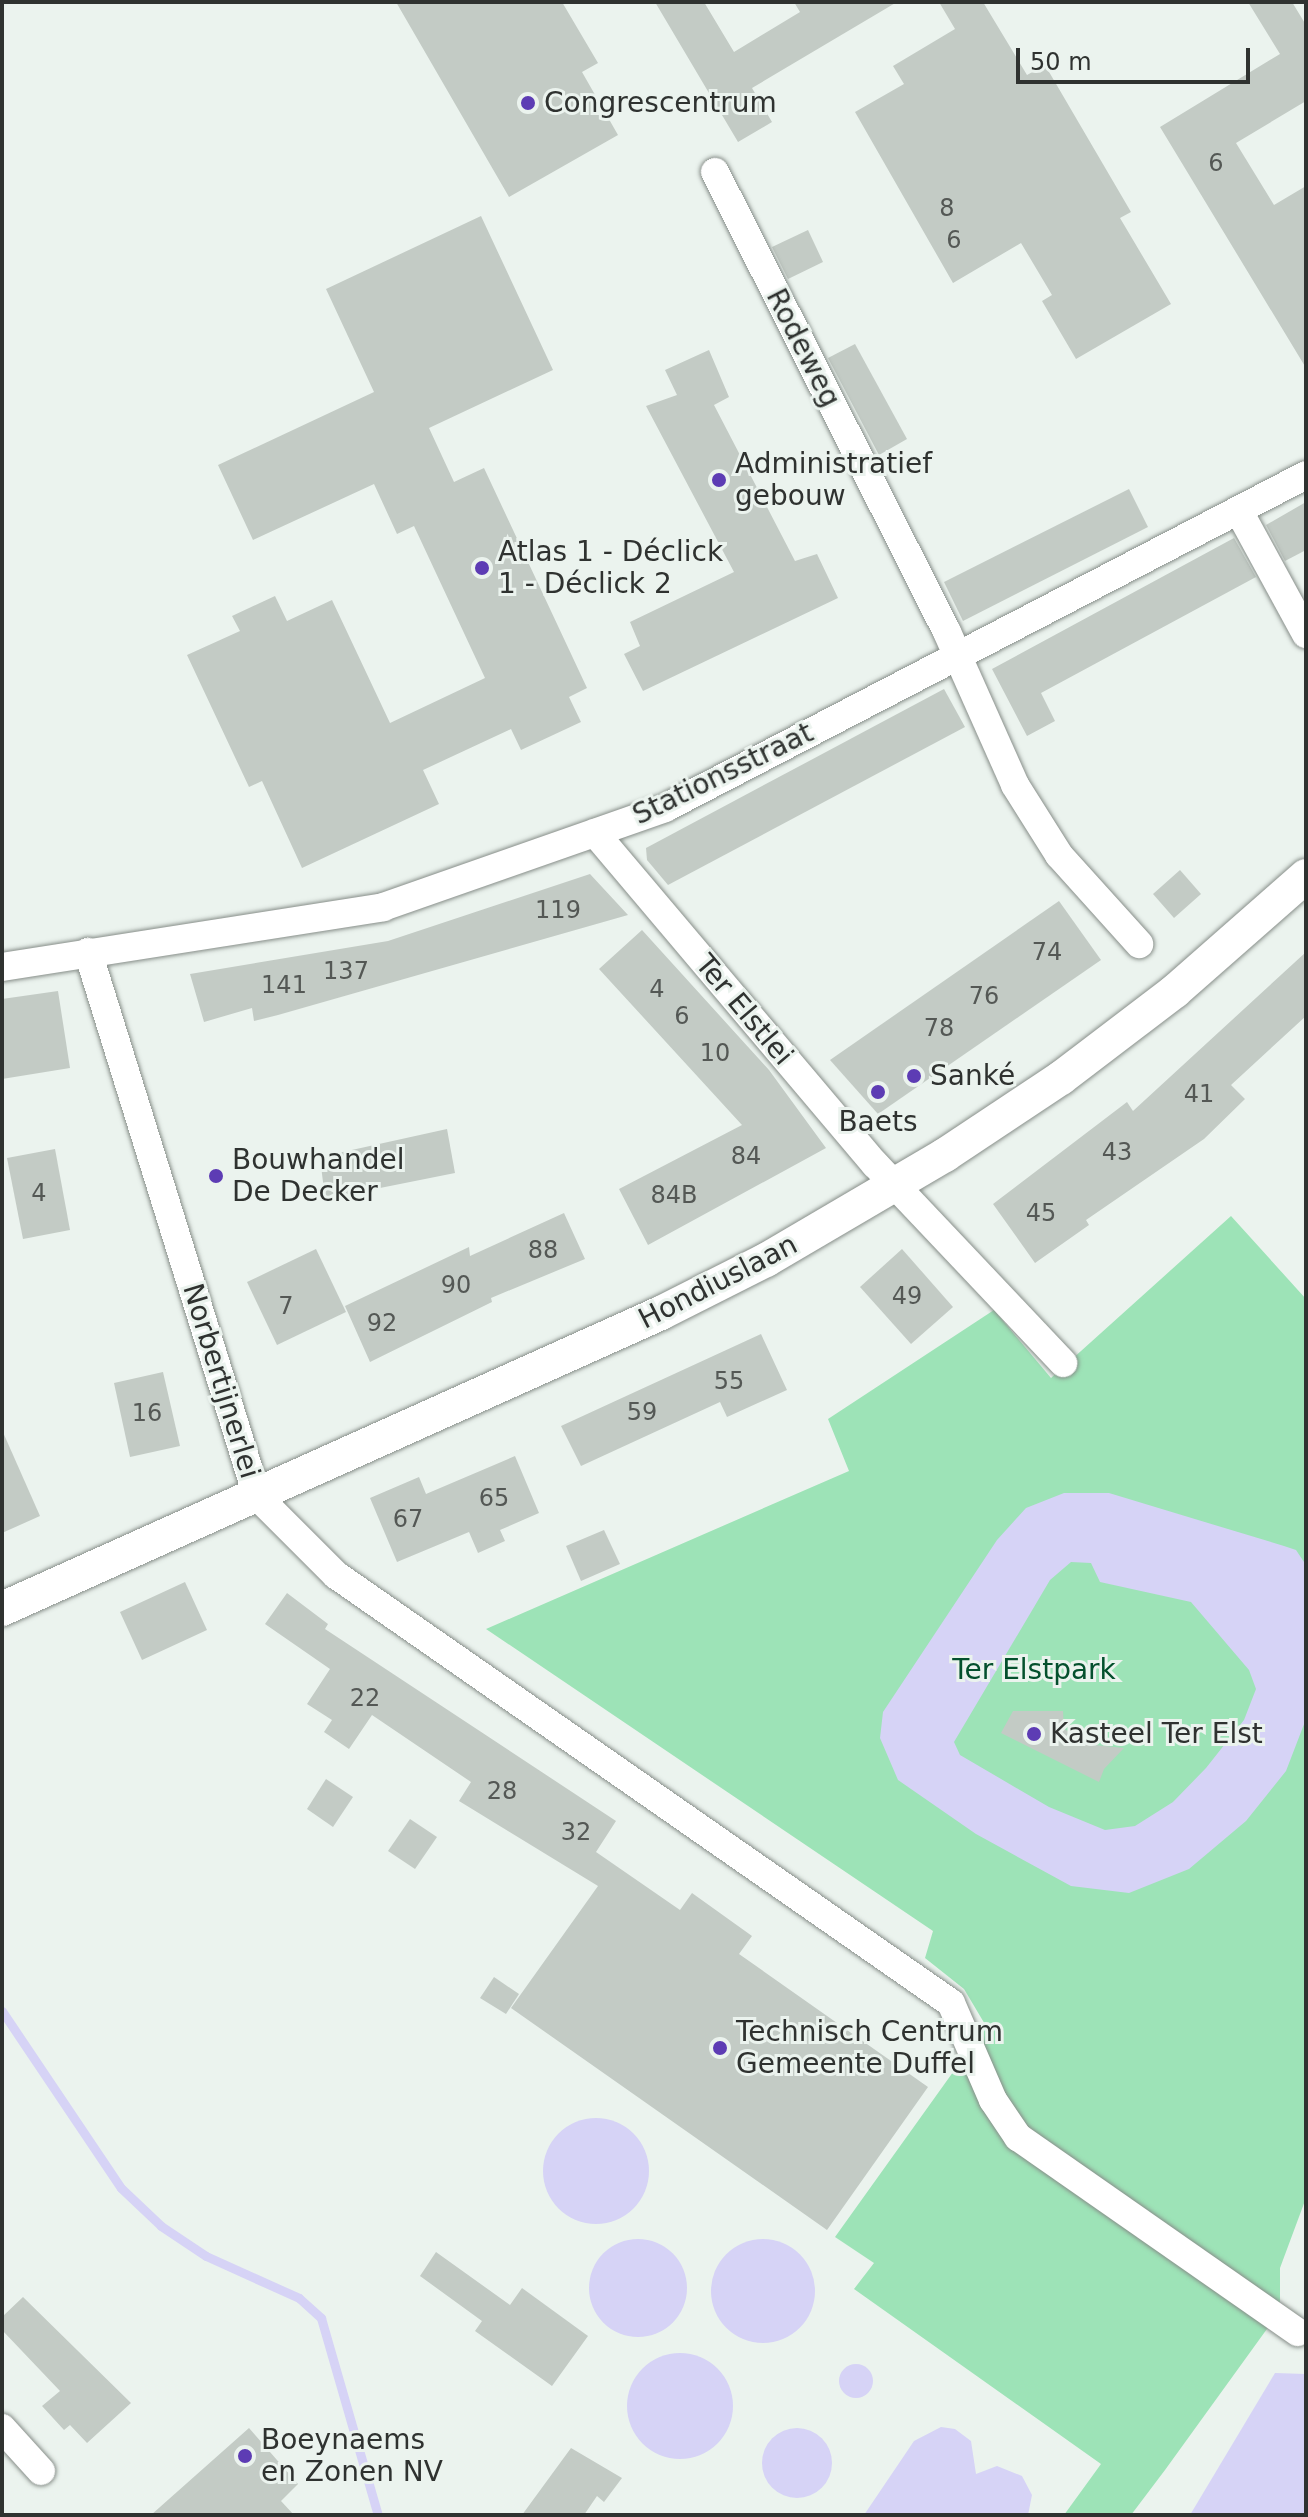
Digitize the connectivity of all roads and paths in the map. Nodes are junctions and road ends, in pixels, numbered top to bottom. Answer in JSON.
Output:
{"nodes":[{"id":1,"x":715,"y":172,"type":"dead end"},
{"id":2,"x":1306,"y":475,"type":"edge"},
{"id":3,"x":1240,"y":513,"type":"junction"},
{"id":4,"x":1306,"y":634,"type":"edge"},
{"id":5,"x":956,"y":653,"type":"junction"},
{"id":6,"x":595,"y":833,"type":"junction"},
{"id":7,"x":1306,"y":876,"type":"edge"},
{"id":8,"x":1139,"y":944,"type":"dead end"},
{"id":9,"x":88,"y":952,"type":"junction"},
{"id":10,"x":2,"y":967,"type":"edge"},
{"id":11,"x":896,"y":1185,"type":"junction"},
{"id":12,"x":1063,"y":1363,"type":"dead end"},
{"id":13,"x":257,"y":1496,"type":"junction"},
{"id":14,"x":67,"y":1582,"type":"junction"},
{"id":15,"x":2,"y":1609,"type":"edge"},
{"id":16,"x":2,"y":1635,"type":"edge"},
{"id":17,"x":1298,"y":2332,"type":"dead end"},
{"id":18,"x":2,"y":2428,"type":"edge"},
{"id":19,"x":41,"y":2471,"type":"dead end"}],
"edges":[{"from":1,"to":5,"type":"street","name":"Rodeweg"},
{"from":2,"to":3,"type":"street","name":"Stationsstraat"},
{"from":3,"to":4,"type":"street"},
{"from":3,"to":5,"type":"street","name":"Stationsstraat"},
{"from":5,"to":6,"type":"street","name":"Stationsstraat"},
{"from":5,"to":8,"type":"street","name":"Rodeweg"},
{"from":6,"to":9,"type":"street","name":"Stationsstraat"},
{"from":6,"to":11,"type":"street","name":"Ter Elstlei"},
{"from":7,"to":11,"type":"street","name":"Hondiuslaan"},
{"from":9,"to":10,"type":"street","name":"Stationsstraat"},
{"from":9,"to":13,"type":"street","name":"Norbertijnerlei"},
{"from":11,"to":12,"type":"street","name":"Ter Elstlei"},
{"from":11,"to":13,"type":"street","name":"Hondiuslaan"},
{"from":13,"to":14,"type":"street","name":"Hondiuslaan"},
{"from":13,"to":17,"type":"street","name":"Norbertijnerlei"},
{"from":14,"to":15,"type":"street","name":"Hondiuslaan"},
{"from":14,"to":16,"type":"street","name":"Hondiuslaan"},
{"from":18,"to":19,"type":"street"}]}
